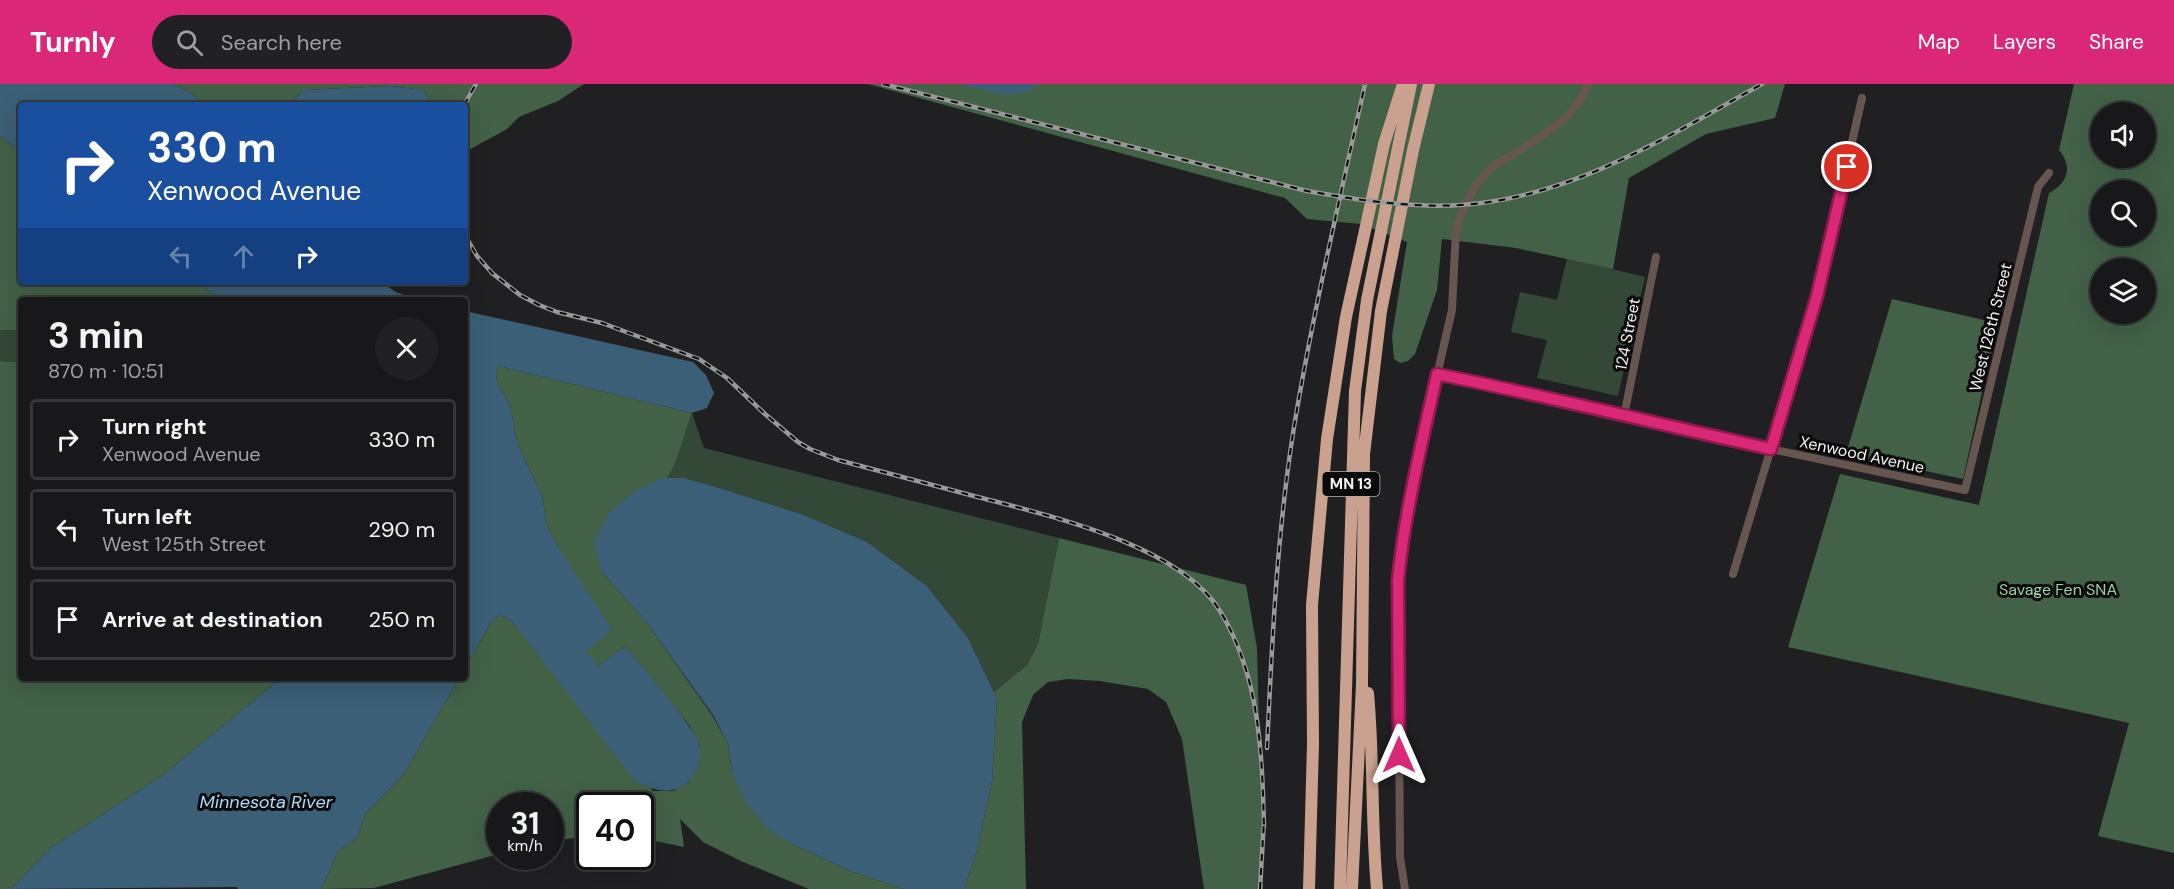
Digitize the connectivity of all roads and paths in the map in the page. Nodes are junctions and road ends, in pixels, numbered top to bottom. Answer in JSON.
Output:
{"nodes":[{"id":1,"x":1403,"y":84,"type":"edge"},
{"id":2,"x":1412,"y":84,"type":"edge"},
{"id":3,"x":1429,"y":84,"type":"edge"},
{"id":4,"x":1588,"y":84,"type":"edge"},
{"id":5,"x":1862,"y":98,"type":"dead end"},
{"id":6,"x":2049,"y":173,"type":"dead end"},
{"id":7,"x":1656,"y":257,"type":"dead end"},
{"id":8,"x":1437,"y":374,"type":"junction"},
{"id":9,"x":1624,"y":416,"type":"junction"},
{"id":10,"x":1771,"y":449,"type":"junction"},
{"id":11,"x":1965,"y":490,"type":"joint"},
{"id":12,"x":1733,"y":574,"type":"dead end"},
{"id":13,"x":1362,"y":639,"type":"junction"},
{"id":14,"x":1309,"y":889,"type":"edge"},
{"id":15,"x":1340,"y":889,"type":"edge"},
{"id":16,"x":1352,"y":889,"type":"edge"},
{"id":17,"x":1377,"y":889,"type":"edge"},
{"id":18,"x":1405,"y":889,"type":"edge"}],
"edges":[{"from":1,"to":14,"type":"highway"},
{"from":2,"to":15,"type":"highway","number":"MN 13"},
{"from":3,"to":13,"type":"highway","number":"MN 13"},
{"from":4,"to":8,"type":"street"},
{"from":5,"to":10,"type":"street"},
{"from":6,"to":11,"type":"street","name":"West 126th Street"},
{"from":7,"to":9,"type":"street","name":"124 Street"},
{"from":8,"to":9,"type":"street","name":"Xenwood Avenue"},
{"from":8,"to":18,"type":"street"},
{"from":9,"to":10,"type":"street","name":"Xenwood Avenue"},
{"from":10,"to":11,"type":"street","name":"Xenwood Avenue"},
{"from":10,"to":12,"type":"street"},
{"from":13,"to":16,"type":"highway","number":"MN 13"},
{"from":13,"to":17,"type":"highway"}]}
